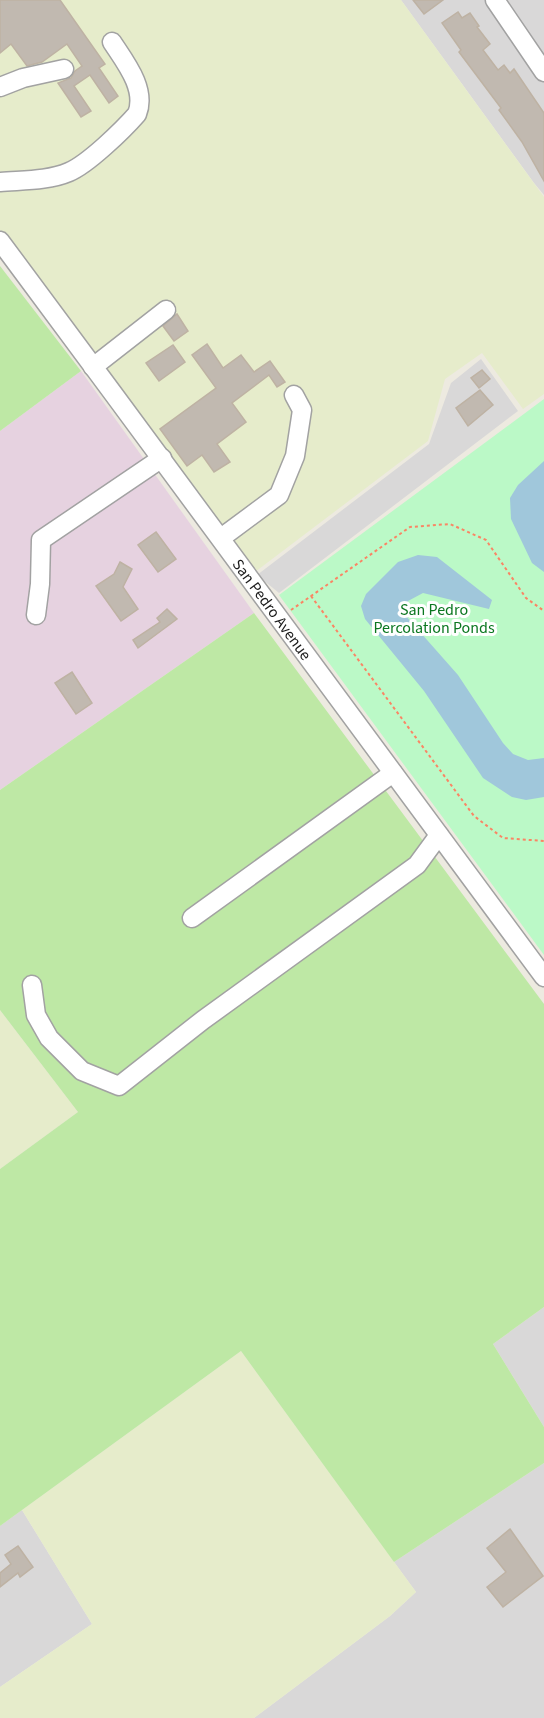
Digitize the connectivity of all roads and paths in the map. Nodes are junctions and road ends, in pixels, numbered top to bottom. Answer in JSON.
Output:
{"nodes":[{"id":1,"x":495,"y":0,"type":"edge"},
{"id":2,"x":112,"y":42,"type":"dead end"},
{"id":3,"x":64,"y":69,"type":"dead end"},
{"id":4,"x":544,"y":72,"type":"edge"},
{"id":5,"x":0,"y":87,"type":"edge"},
{"id":6,"x":0,"y":182,"type":"edge"},
{"id":7,"x":0,"y":241,"type":"edge"},
{"id":8,"x":166,"y":310,"type":"dead end"},
{"id":9,"x":93,"y":367,"type":"junction"},
{"id":10,"x":294,"y":395,"type":"dead end"},
{"id":11,"x":162,"y":458,"type":"junction"},
{"id":12,"x":221,"y":538,"type":"junction"},
{"id":13,"x":311,"y":596,"type":"junction"},
{"id":14,"x":544,"y":611,"type":"edge"},
{"id":15,"x":36,"y":615,"type":"dead end"},
{"id":16,"x":279,"y":620,"type":"junction"},
{"id":17,"x":393,"y":773,"type":"junction"},
{"id":18,"x":439,"y":835,"type":"junction"},
{"id":19,"x":544,"y":841,"type":"edge"},
{"id":20,"x":192,"y":918,"type":"dead end"},
{"id":21,"x":544,"y":977,"type":"edge"},
{"id":22,"x":32,"y":985,"type":"dead end"}],
"edges":[{"from":1,"to":4,"type":"street"},
{"from":2,"to":6,"type":"street"},
{"from":3,"to":5,"type":"street"},
{"from":7,"to":9,"type":"street","name":"San Pedro Avenue"},
{"from":8,"to":9,"type":"street"},
{"from":9,"to":11,"type":"street","name":"San Pedro Avenue"},
{"from":10,"to":12,"type":"street"},
{"from":11,"to":12,"type":"street","name":"San Pedro Avenue"},
{"from":11,"to":15,"type":"street"},
{"from":12,"to":16,"type":"street","name":"San Pedro Avenue"},
{"from":13,"to":14,"type":"path"},
{"from":13,"to":16,"type":"path"},
{"from":13,"to":19,"type":"path"},
{"from":16,"to":17,"type":"street","name":"San Pedro Avenue"},
{"from":17,"to":18,"type":"street","name":"San Pedro Avenue"},
{"from":17,"to":20,"type":"street"},
{"from":18,"to":21,"type":"street","name":"San Pedro Avenue"},
{"from":18,"to":22,"type":"street"}]}
